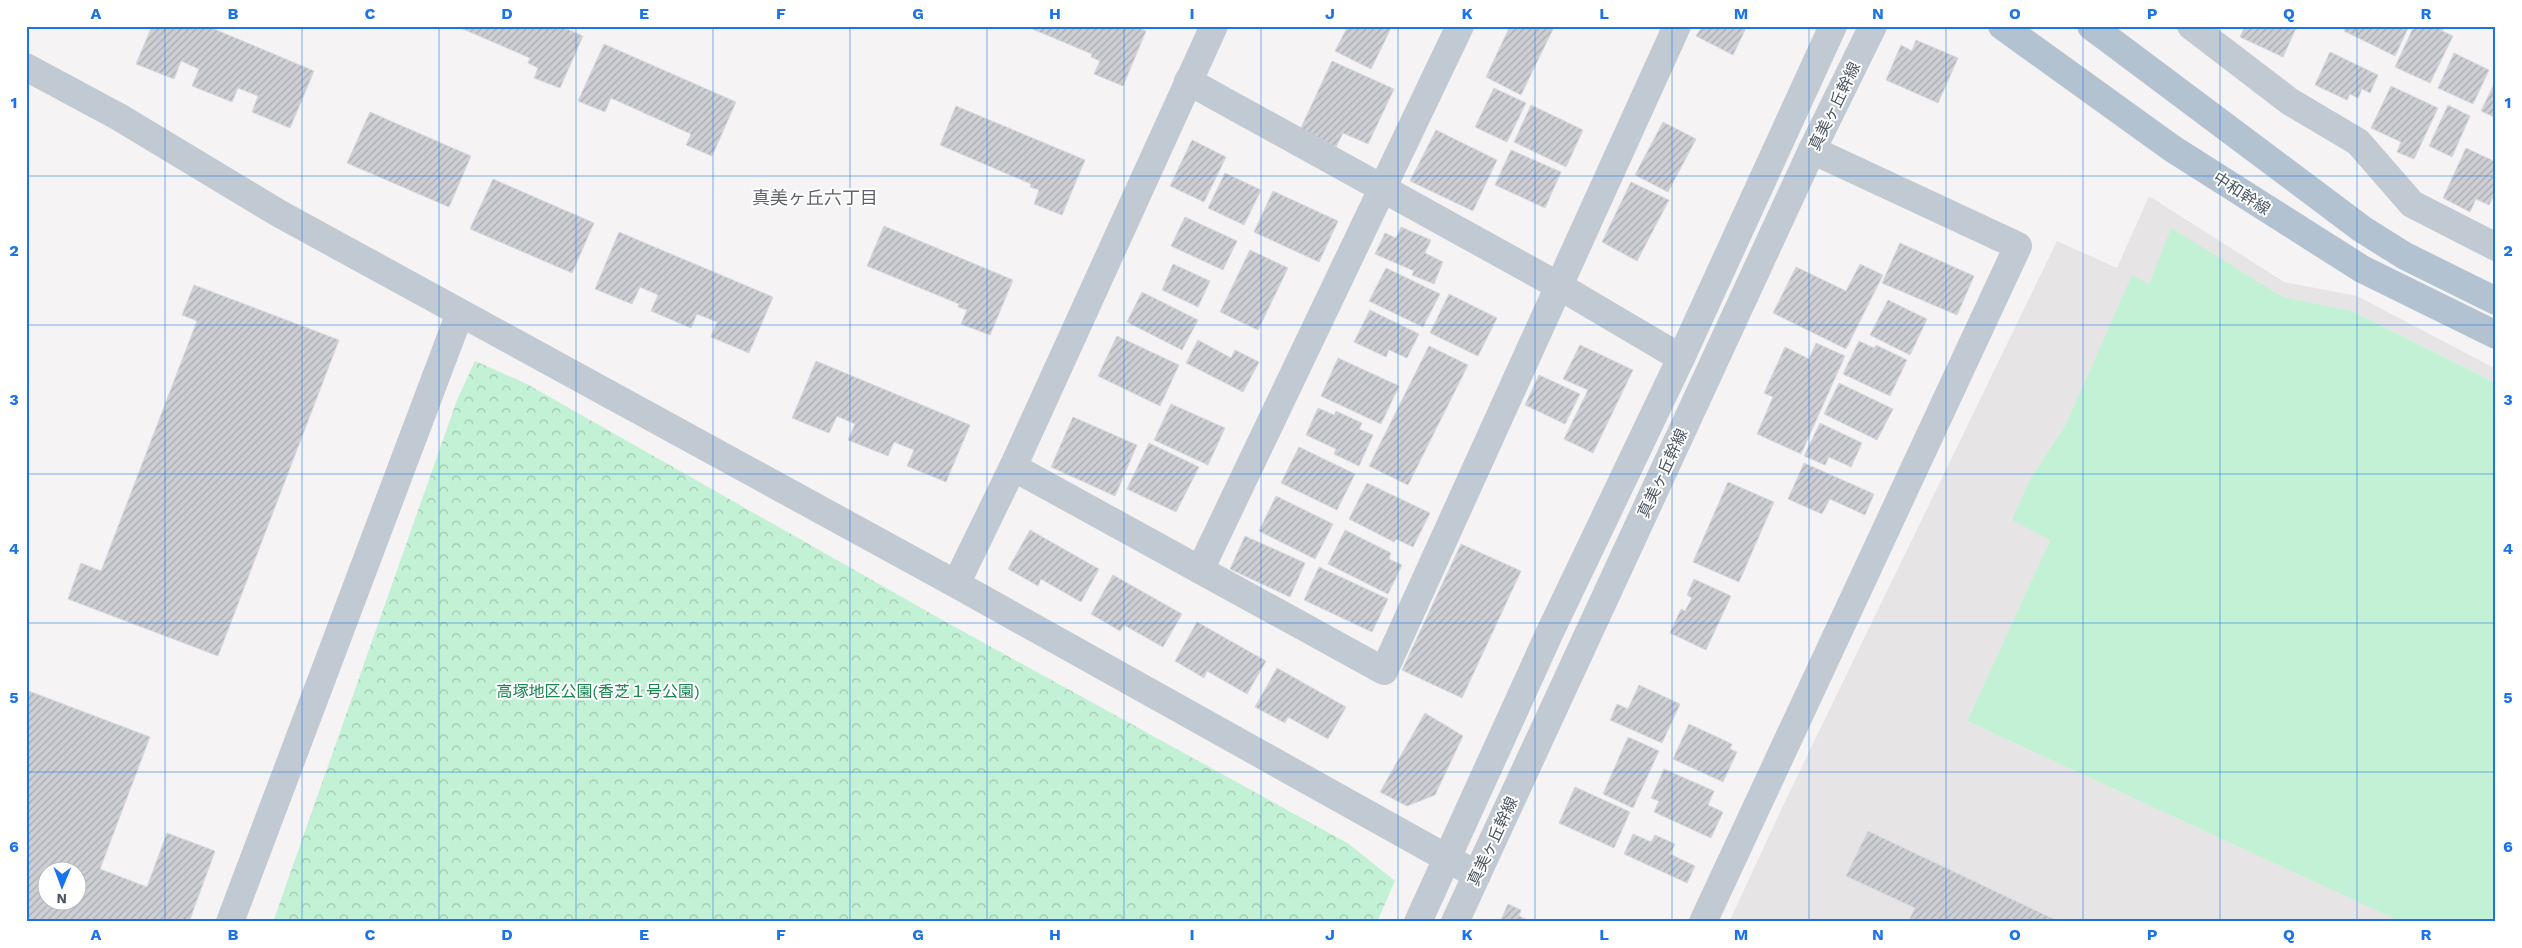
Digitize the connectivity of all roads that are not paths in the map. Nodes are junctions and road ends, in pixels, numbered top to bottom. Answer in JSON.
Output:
{"nodes":[{"id":1,"x":1214,"y":26,"type":"edge"},
{"id":2,"x":1460,"y":26,"type":"edge"},
{"id":3,"x":1677,"y":26,"type":"edge"},
{"id":4,"x":1833,"y":26,"type":"edge"},
{"id":5,"x":1873,"y":26,"type":"edge"},
{"id":6,"x":2002,"y":26,"type":"edge"},
{"id":7,"x":2091,"y":26,"type":"edge"},
{"id":8,"x":2191,"y":26,"type":"edge"},
{"id":9,"x":26,"y":67,"type":"edge"},
{"id":10,"x":1188,"y":80,"type":"junction"},
{"id":11,"x":1812,"y":150,"type":"junction"},
{"id":12,"x":1382,"y":188,"type":"junction"},
{"id":13,"x":2496,"y":247,"type":"edge"},
{"id":14,"x":1559,"y":286,"type":"junction"},
{"id":15,"x":2496,"y":301,"type":"edge"},
{"id":16,"x":460,"y":313,"type":"junction"},
{"id":17,"x":2496,"y":335,"type":"edge"},
{"id":18,"x":1681,"y":358,"type":"junction"},
{"id":19,"x":1013,"y":467,"type":"junction"},
{"id":20,"x":1200,"y":570,"type":"junction"},
{"id":21,"x":956,"y":584,"type":"junction"},
{"id":22,"x":1447,"y":858,"type":"junction"},
{"id":23,"x":1477,"y":875,"type":"junction"},
{"id":24,"x":230,"y":922,"type":"edge"},
{"id":25,"x":1418,"y":922,"type":"edge"},
{"id":26,"x":1455,"y":922,"type":"edge"},
{"id":27,"x":1703,"y":922,"type":"edge"}],
"edges":[{"from":1,"to":10,"type":"street"},
{"from":2,"to":12,"type":"street"},
{"from":3,"to":14,"type":"street"},
{"from":4,"to":18,"type":"street","name":"真美ヶ丘幹線"},
{"from":5,"to":11,"type":"street","name":"真美ヶ丘幹線"},
{"from":6,"to":17,"type":"main road","name":"中和幹線"},
{"from":7,"to":15,"type":"main road"},
{"from":8,"to":13,"type":"street"},
{"from":9,"to":16,"type":"street"},
{"from":10,"to":12,"type":"street"},
{"from":10,"to":19,"type":"street"},
{"from":11,"to":23,"type":"street","name":"真美ヶ丘幹線"},
{"from":11,"to":27,"type":"street"},
{"from":12,"to":14,"type":"street"},
{"from":12,"to":20,"type":"street"},
{"from":14,"to":18,"type":"street"},
{"from":14,"to":20,"type":"street"},
{"from":16,"to":21,"type":"street"},
{"from":16,"to":24,"type":"street"},
{"from":18,"to":22,"type":"street","name":"真美ヶ丘幹線"},
{"from":19,"to":20,"type":"street"},
{"from":19,"to":21,"type":"street"},
{"from":21,"to":22,"type":"street"},
{"from":22,"to":23,"type":"street"},
{"from":22,"to":25,"type":"street","name":"真美ヶ丘幹線"},
{"from":23,"to":26,"type":"street","name":"真美ヶ丘幹線"}]}
